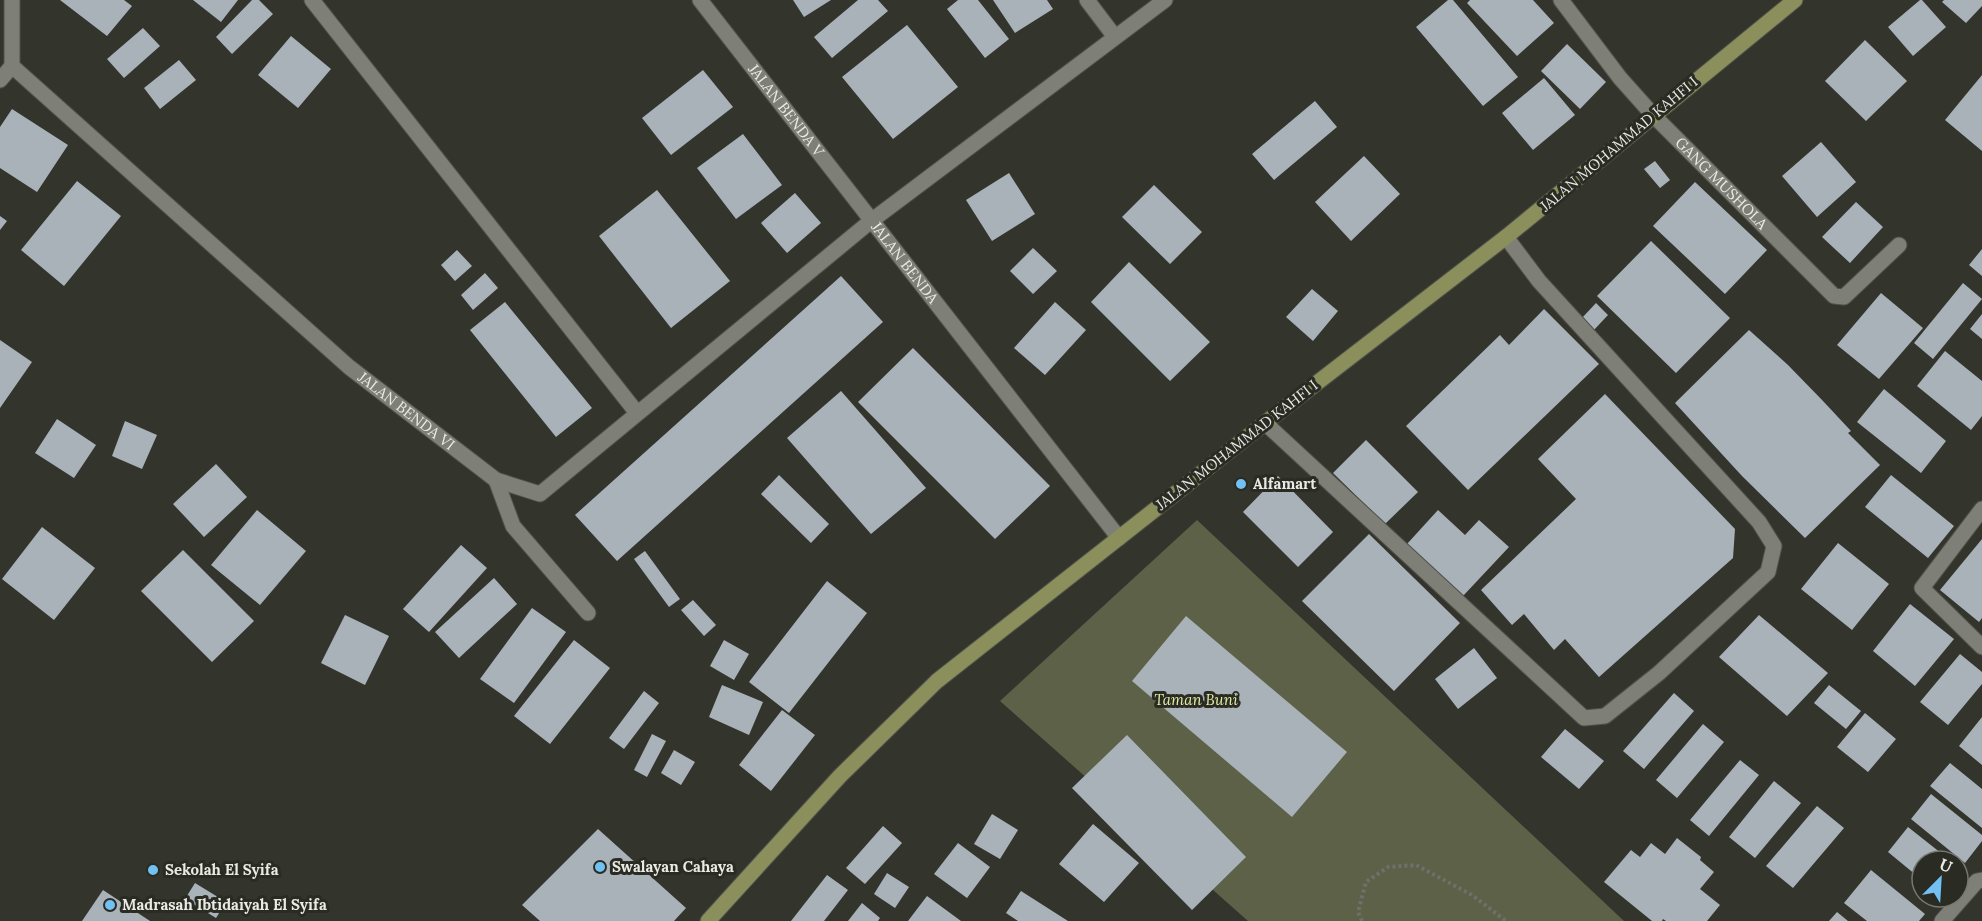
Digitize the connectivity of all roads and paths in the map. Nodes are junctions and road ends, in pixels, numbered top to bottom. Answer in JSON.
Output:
{"nodes":[{"id":1,"x":12,"y":0,"type":"edge"},
{"id":2,"x":312,"y":0,"type":"edge"},
{"id":3,"x":700,"y":0,"type":"edge"},
{"id":4,"x":1087,"y":0,"type":"edge"},
{"id":5,"x":1165,"y":0,"type":"edge"},
{"id":6,"x":1561,"y":0,"type":"edge"},
{"id":7,"x":1795,"y":0,"type":"edge"},
{"id":8,"x":1115,"y":37,"type":"junction"},
{"id":9,"x":12,"y":66,"type":"junction"},
{"id":10,"x":0,"y":81,"type":"edge"},
{"id":11,"x":1653,"y":115,"type":"junction"},
{"id":12,"x":871,"y":221,"type":"junction"},
{"id":13,"x":1506,"y":237,"type":"junction"},
{"id":14,"x":1899,"y":245,"type":"dead end"},
{"id":15,"x":637,"y":413,"type":"junction"},
{"id":16,"x":1265,"y":423,"type":"junction"},
{"id":17,"x":496,"y":480,"type":"junction"},
{"id":18,"x":1982,"y":509,"type":"edge"},
{"id":19,"x":1119,"y":538,"type":"junction"},
{"id":20,"x":588,"y":613,"type":"dead end"},
{"id":21,"x":1982,"y":647,"type":"edge"},
{"id":22,"x":1982,"y":880,"type":"edge"},
{"id":23,"x":708,"y":921,"type":"edge"},
{"id":24,"x":1362,"y":921,"type":"edge"},
{"id":25,"x":1506,"y":921,"type":"edge"},
{"id":26,"x":1942,"y":921,"type":"edge"}],
"edges":[{"from":1,"to":9,"type":"street"},
{"from":2,"to":15,"type":"street"},
{"from":3,"to":12,"type":"street","name":"JALAN BENDA V"},
{"from":4,"to":8,"type":"street"},
{"from":5,"to":8,"type":"street","name":"JALAN BENDA"},
{"from":6,"to":11,"type":"street","name":"GANG MUSHOLA"},
{"from":7,"to":11,"type":"main road","name":"JALAN MOHAMMAD KAHFI I"},
{"from":8,"to":12,"type":"street","name":"JALAN BENDA"},
{"from":9,"to":10,"type":"street"},
{"from":9,"to":17,"type":"street","name":"JALAN BENDA VI"},
{"from":11,"to":13,"type":"main road","name":"JALAN MOHAMMAD KAHFI I"},
{"from":11,"to":14,"type":"street","name":"GANG MUSHOLA"},
{"from":12,"to":15,"type":"street","name":"JALAN BENDA VI"},
{"from":12,"to":19,"type":"street","name":"JALAN BENDA"},
{"from":13,"to":16,"type":"main road","name":"JALAN MOHAMMAD KAHFI I"},
{"from":13,"to":16,"type":"street"},
{"from":15,"to":17,"type":"street","name":"JALAN BENDA VI"},
{"from":16,"to":19,"type":"main road","name":"JALAN MOHAMMAD KAHFI I"},
{"from":17,"to":20,"type":"street"},
{"from":18,"to":21,"type":"street"},
{"from":19,"to":23,"type":"main road","name":"JALAN MOHAMMAD KAHFI I"},
{"from":22,"to":26,"type":"street"},
{"from":24,"to":25,"type":"path"}]}
